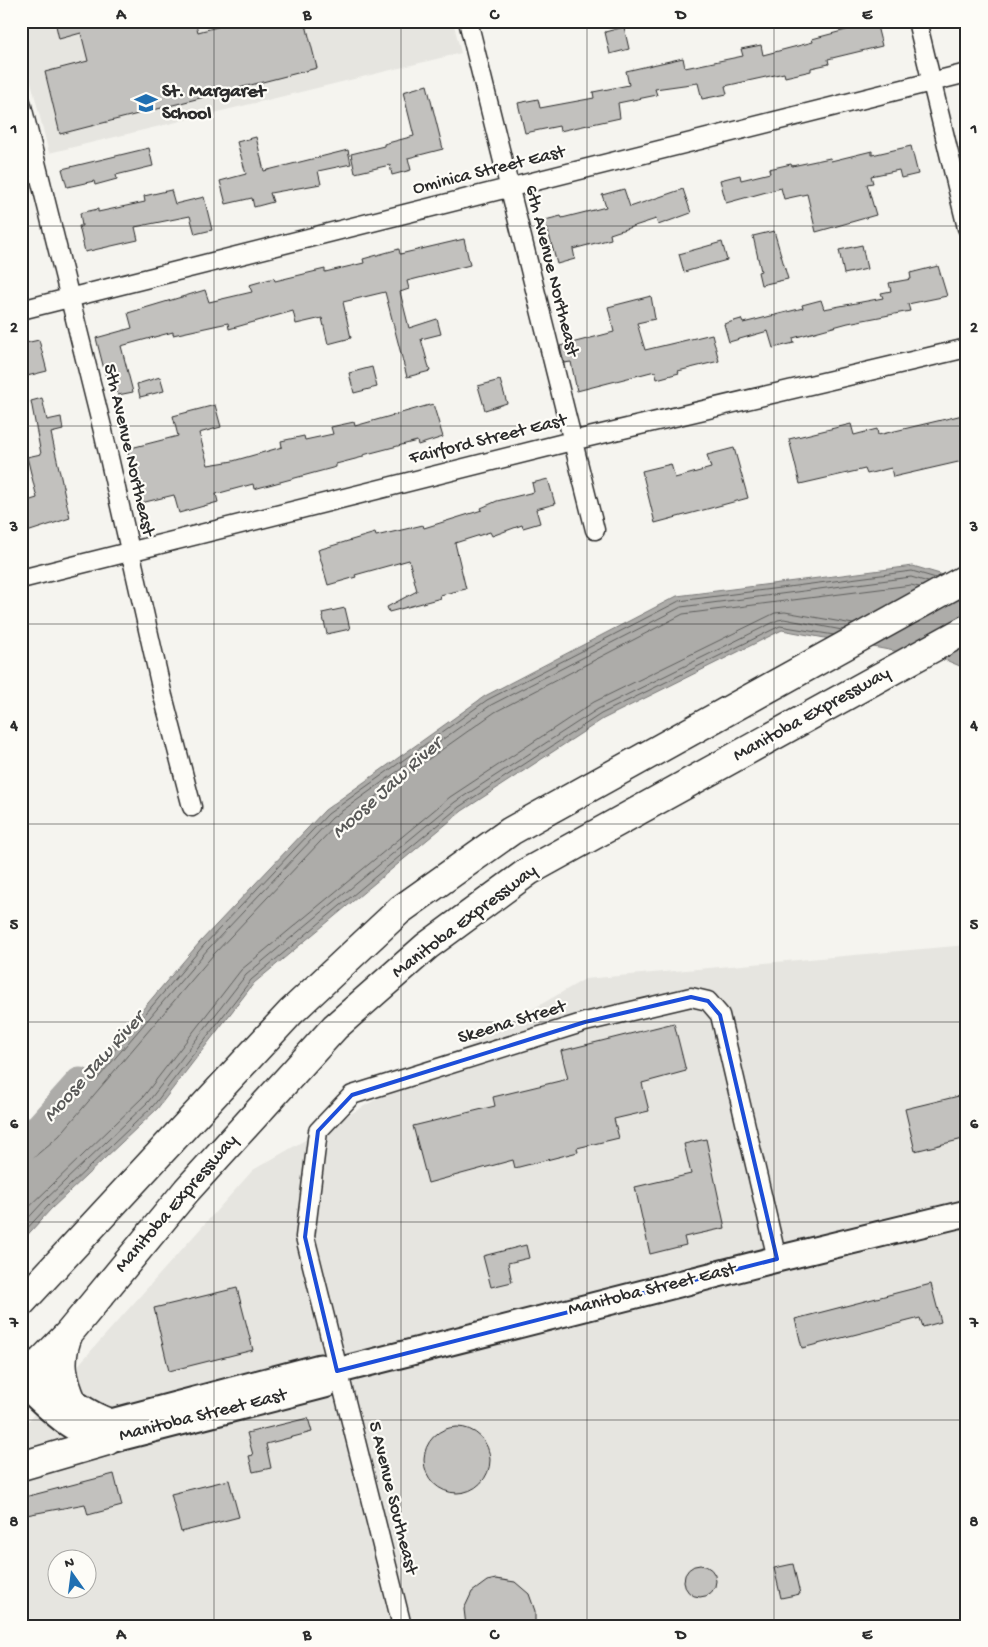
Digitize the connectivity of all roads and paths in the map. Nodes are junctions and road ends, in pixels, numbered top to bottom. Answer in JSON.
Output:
{"nodes":[{"id":1,"x":468,"y":21,"type":"edge"},
{"id":2,"x":917,"y":21,"type":"edge"},
{"id":3,"x":967,"y":73,"type":"edge"},
{"id":4,"x":932,"y":82,"type":"junction"},
{"id":5,"x":21,"y":102,"type":"edge"},
{"id":6,"x":509,"y":188,"type":"junction"},
{"id":7,"x":967,"y":228,"type":"edge"},
{"id":8,"x":69,"y":298,"type":"junction"},
{"id":9,"x":21,"y":310,"type":"edge"},
{"id":10,"x":967,"y":348,"type":"edge"},
{"id":11,"x":572,"y":441,"type":"junction"},
{"id":12,"x":595,"y":530,"type":"dead end"},
{"id":13,"x":130,"y":551,"type":"junction"},
{"id":14,"x":967,"y":578,"type":"edge"},
{"id":15,"x":21,"y":579,"type":"edge"},
{"id":16,"x":967,"y":629,"type":"edge"},
{"id":17,"x":192,"y":807,"type":"dead end"},
{"id":18,"x":967,"y":1213,"type":"edge"},
{"id":19,"x":305,"y":1237,"type":"joint"},
{"id":20,"x":777,"y":1258,"type":"junction"},
{"id":21,"x":21,"y":1303,"type":"edge"},
{"id":22,"x":69,"y":1333,"type":"junction"},
{"id":23,"x":25,"y":1370,"type":"edge"},
{"id":24,"x":339,"y":1376,"type":"junction"},
{"id":25,"x":73,"y":1403,"type":"junction"},
{"id":26,"x":107,"y":1441,"type":"junction"},
{"id":27,"x":21,"y":1466,"type":"edge"},
{"id":28,"x":402,"y":1626,"type":"edge"}],
"edges":[{"from":1,"to":6,"type":"street","name":"6th Avenue Northeast"},
{"from":2,"to":4,"type":"street"},
{"from":3,"to":4,"type":"street","name":"Ominica Street East"},
{"from":4,"to":6,"type":"street","name":"Ominica Street East"},
{"from":4,"to":7,"type":"street"},
{"from":5,"to":8,"type":"street","name":"5th Avenue Northeast"},
{"from":6,"to":8,"type":"street","name":"Ominica Street East"},
{"from":6,"to":11,"type":"street","name":"6th Avenue Northeast"},
{"from":8,"to":9,"type":"street","name":"Ominica Street East"},
{"from":8,"to":13,"type":"street","name":"5th Avenue Northeast"},
{"from":10,"to":11,"type":"street","name":"Fairford Street East"},
{"from":11,"to":12,"type":"street","name":"6th Avenue Northeast"},
{"from":11,"to":13,"type":"street","name":"Fairford Street East"},
{"from":13,"to":15,"type":"street","name":"Fairford Street East"},
{"from":13,"to":17,"type":"street","name":"5th Avenue Northeast"},
{"from":14,"to":21,"type":"main road"},
{"from":16,"to":22,"type":"main road","name":"Manitoba Expressway"},
{"from":18,"to":20,"type":"street","name":"Manitoba Street East"},
{"from":19,"to":20,"type":"street","name":"Skeena Street"},
{"from":19,"to":24,"type":"street","name":"5 Avenue Southeast"},
{"from":20,"to":24,"type":"street","name":"Manitoba Street East"},
{"from":22,"to":23,"type":"main road","name":"Manitoba Expressway"},
{"from":22,"to":25,"type":"main road"},
{"from":23,"to":25,"type":"street","name":"Manitoba Street East"},
{"from":23,"to":26,"type":"street","name":"Manitoba Street East"},
{"from":24,"to":25,"type":"street","name":"Manitoba Street East"},
{"from":24,"to":26,"type":"street","name":"Manitoba Street East"},
{"from":24,"to":28,"type":"street","name":"5 Avenue Southeast"},
{"from":26,"to":27,"type":"main road"}]}
